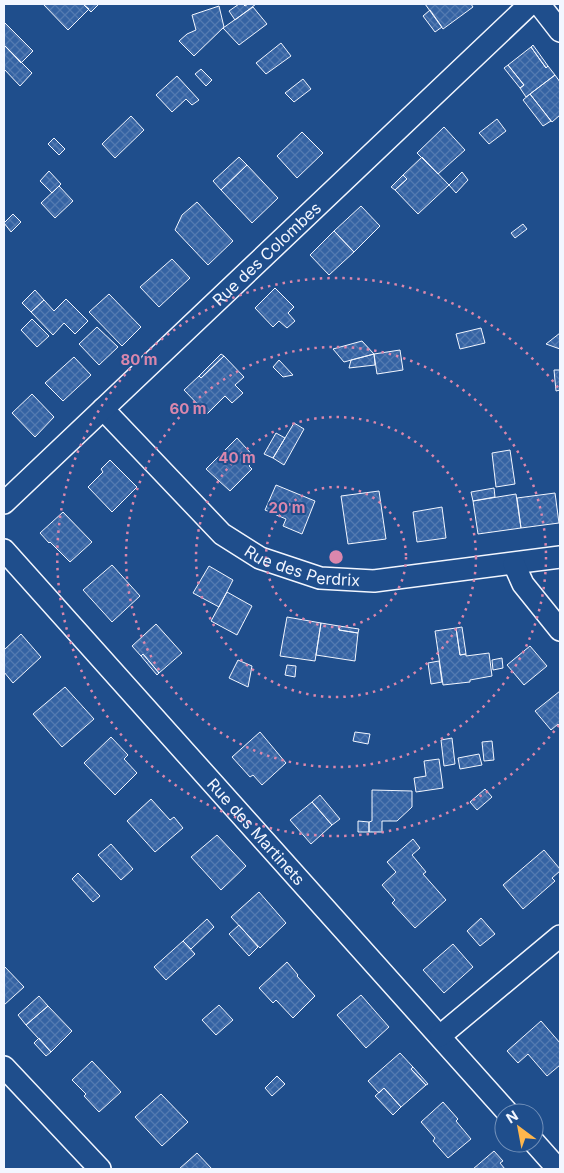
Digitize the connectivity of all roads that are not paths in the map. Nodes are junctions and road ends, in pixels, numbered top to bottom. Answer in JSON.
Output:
{"nodes":[{"id":1,"x":530,"y":4,"type":"edge"},
{"id":2,"x":539,"y":4,"type":"edge"},
{"id":3,"x":560,"y":30,"type":"edge"},
{"id":4,"x":103,"y":409,"type":"junction"},
{"id":5,"x":4,"y":503,"type":"edge"},
{"id":6,"x":4,"y":550,"type":"edge"},
{"id":7,"x":560,"y":557,"type":"edge"},
{"id":8,"x":514,"y":564,"type":"junction"},
{"id":9,"x":560,"y":630,"type":"edge"},
{"id":10,"x":560,"y":936,"type":"edge"},
{"id":11,"x":440,"y":1036,"type":"junction"},
{"id":12,"x":4,"y":1067,"type":"edge"},
{"id":13,"x":499,"y":1103,"type":"edge"},
{"id":14,"x":544,"y":1153,"type":"edge"},
{"id":15,"x":100,"y":1169,"type":"edge"},
{"id":16,"x":558,"y":1169,"type":"edge"}],
"edges":[{"from":1,"to":4,"type":"street","name":"Rue des Colombes"},
{"from":2,"to":3,"type":"street"},
{"from":4,"to":5,"type":"street","name":"Rue des Colombes"},
{"from":4,"to":8,"type":"street","name":"Rue des Perdrix"},
{"from":6,"to":11,"type":"street","name":"Rue des Martinets"},
{"from":7,"to":8,"type":"street","name":"Rue des Perdrix"},
{"from":8,"to":9,"type":"street"},
{"from":10,"to":11,"type":"street"},
{"from":11,"to":13,"type":"street","name":"Rue des Martinets"},
{"from":12,"to":15,"type":"street"},
{"from":14,"to":16,"type":"street"}]}
